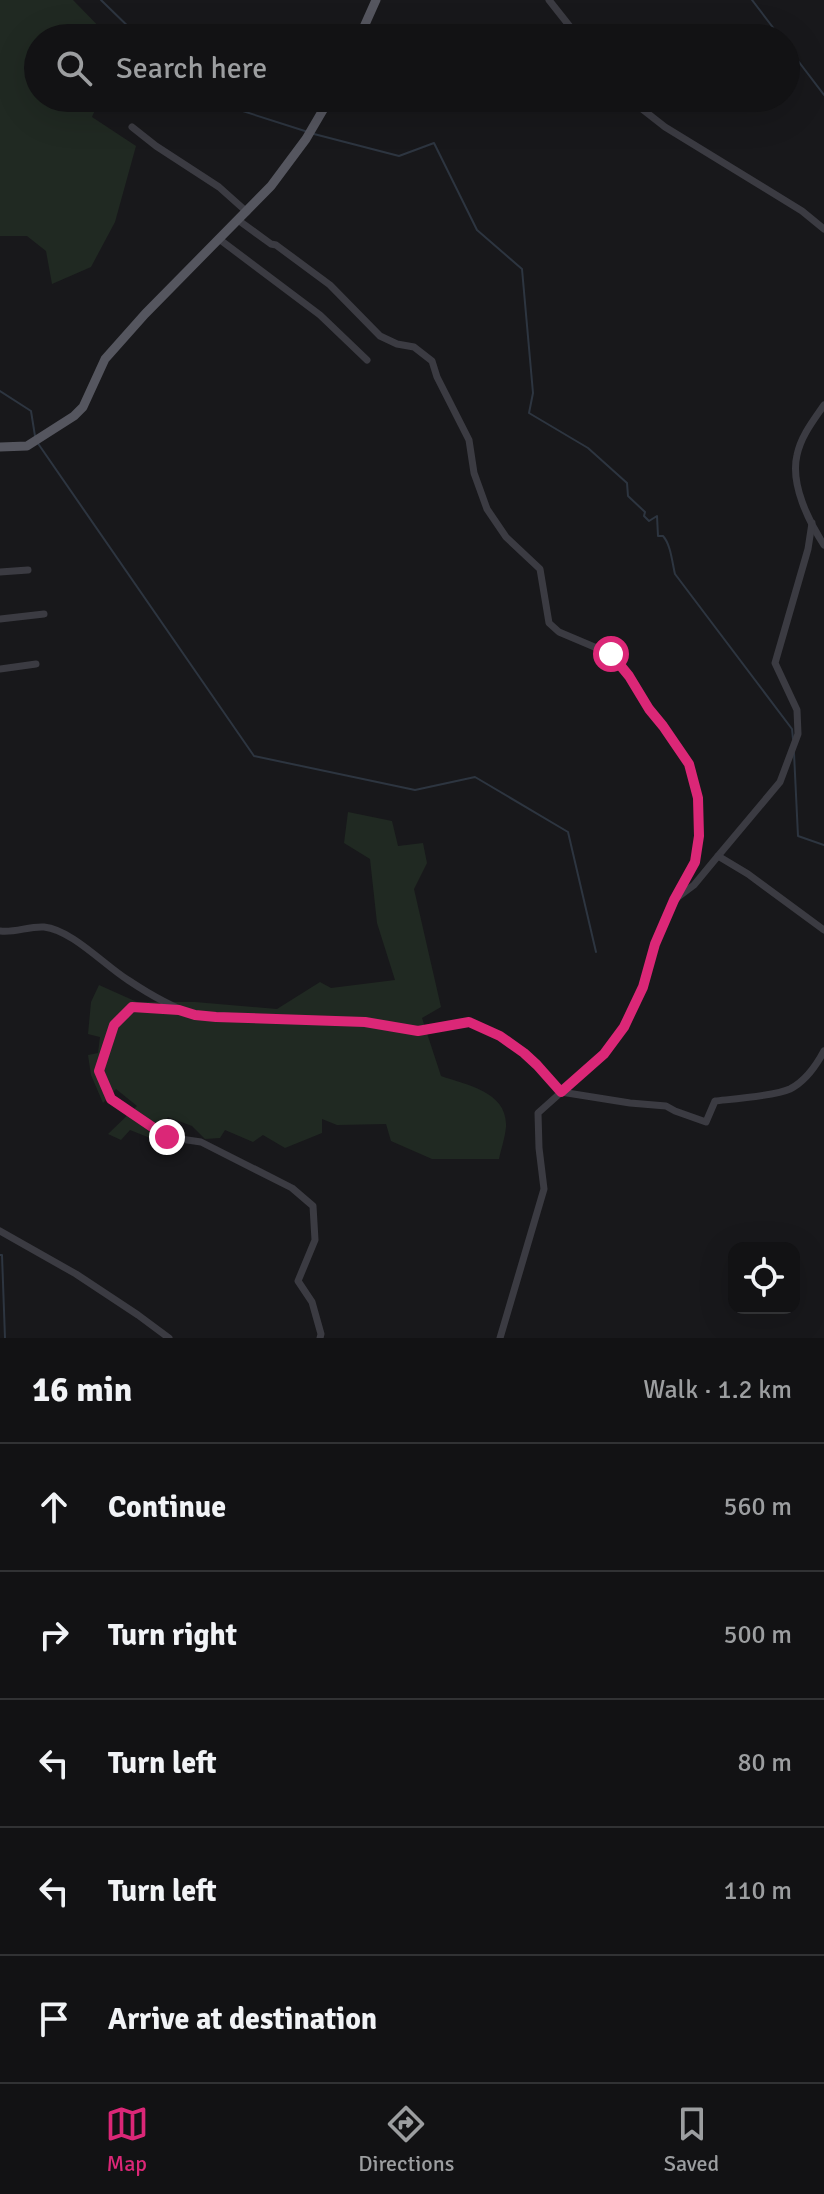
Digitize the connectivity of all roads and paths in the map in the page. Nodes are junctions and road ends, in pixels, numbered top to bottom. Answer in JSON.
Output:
{"nodes":[{"id":1,"x":376,"y":0,"type":"edge"},
{"id":2,"x":549,"y":0,"type":"edge"},
{"id":3,"x":365,"y":24,"type":"edge"},
{"id":4,"x":568,"y":24,"type":"edge"},
{"id":5,"x":321,"y":112,"type":"edge"},
{"id":6,"x":646,"y":112,"type":"edge"},
{"id":7,"x":132,"y":127,"type":"dead end"},
{"id":8,"x":247,"y":212,"type":"junction"},
{"id":9,"x":238,"y":220,"type":"junction"},
{"id":10,"x":824,"y":229,"type":"edge"},
{"id":11,"x":219,"y":239,"type":"junction"},
{"id":12,"x":367,"y":360,"type":"dead end"},
{"id":13,"x":824,"y":405,"type":"edge"},
{"id":14,"x":0,"y":447,"type":"edge"},
{"id":15,"x":812,"y":523,"type":"junction"},
{"id":16,"x":824,"y":545,"type":"edge"},
{"id":17,"x":28,"y":570,"type":"dead end"},
{"id":18,"x":0,"y":572,"type":"edge"},
{"id":19,"x":44,"y":614,"type":"dead end"},
{"id":20,"x":0,"y":619,"type":"edge"},
{"id":21,"x":36,"y":664,"type":"dead end"},
{"id":22,"x":0,"y":669,"type":"edge"},
{"id":23,"x":718,"y":856,"type":"junction"},
{"id":24,"x":674,"y":900,"type":"junction"},
{"id":25,"x":824,"y":930,"type":"edge"},
{"id":26,"x":0,"y":931,"type":"edge"},
{"id":27,"x":179,"y":1010,"type":"junction"},
{"id":28,"x":824,"y":1051,"type":"edge"},
{"id":29,"x":561,"y":1092,"type":"junction"},
{"id":30,"x":0,"y":1231,"type":"edge"},
{"id":31,"x":169,"y":1338,"type":"edge"},
{"id":32,"x":320,"y":1338,"type":"edge"},
{"id":33,"x":500,"y":1338,"type":"edge"}],
"edges":[{"from":1,"to":3,"type":"main road"},
{"from":2,"to":4,"type":"street"},
{"from":5,"to":8,"type":"main road"},
{"from":6,"to":10,"type":"street"},
{"from":7,"to":8,"type":"street"},
{"from":8,"to":9,"type":"main road"},
{"from":9,"to":11,"type":"main road"},
{"from":9,"to":24,"type":"street"},
{"from":11,"to":12,"type":"street"},
{"from":11,"to":14,"type":"main road"},
{"from":13,"to":15,"type":"street"},
{"from":15,"to":16,"type":"street"},
{"from":15,"to":23,"type":"street"},
{"from":17,"to":18,"type":"street"},
{"from":19,"to":20,"type":"street"},
{"from":21,"to":22,"type":"street"},
{"from":23,"to":24,"type":"street"},
{"from":23,"to":25,"type":"street"},
{"from":24,"to":29,"type":"street"},
{"from":26,"to":27,"type":"street"},
{"from":27,"to":29,"type":"street"},
{"from":27,"to":32,"type":"street"},
{"from":28,"to":29,"type":"street"},
{"from":29,"to":33,"type":"street"},
{"from":30,"to":31,"type":"street"}]}
